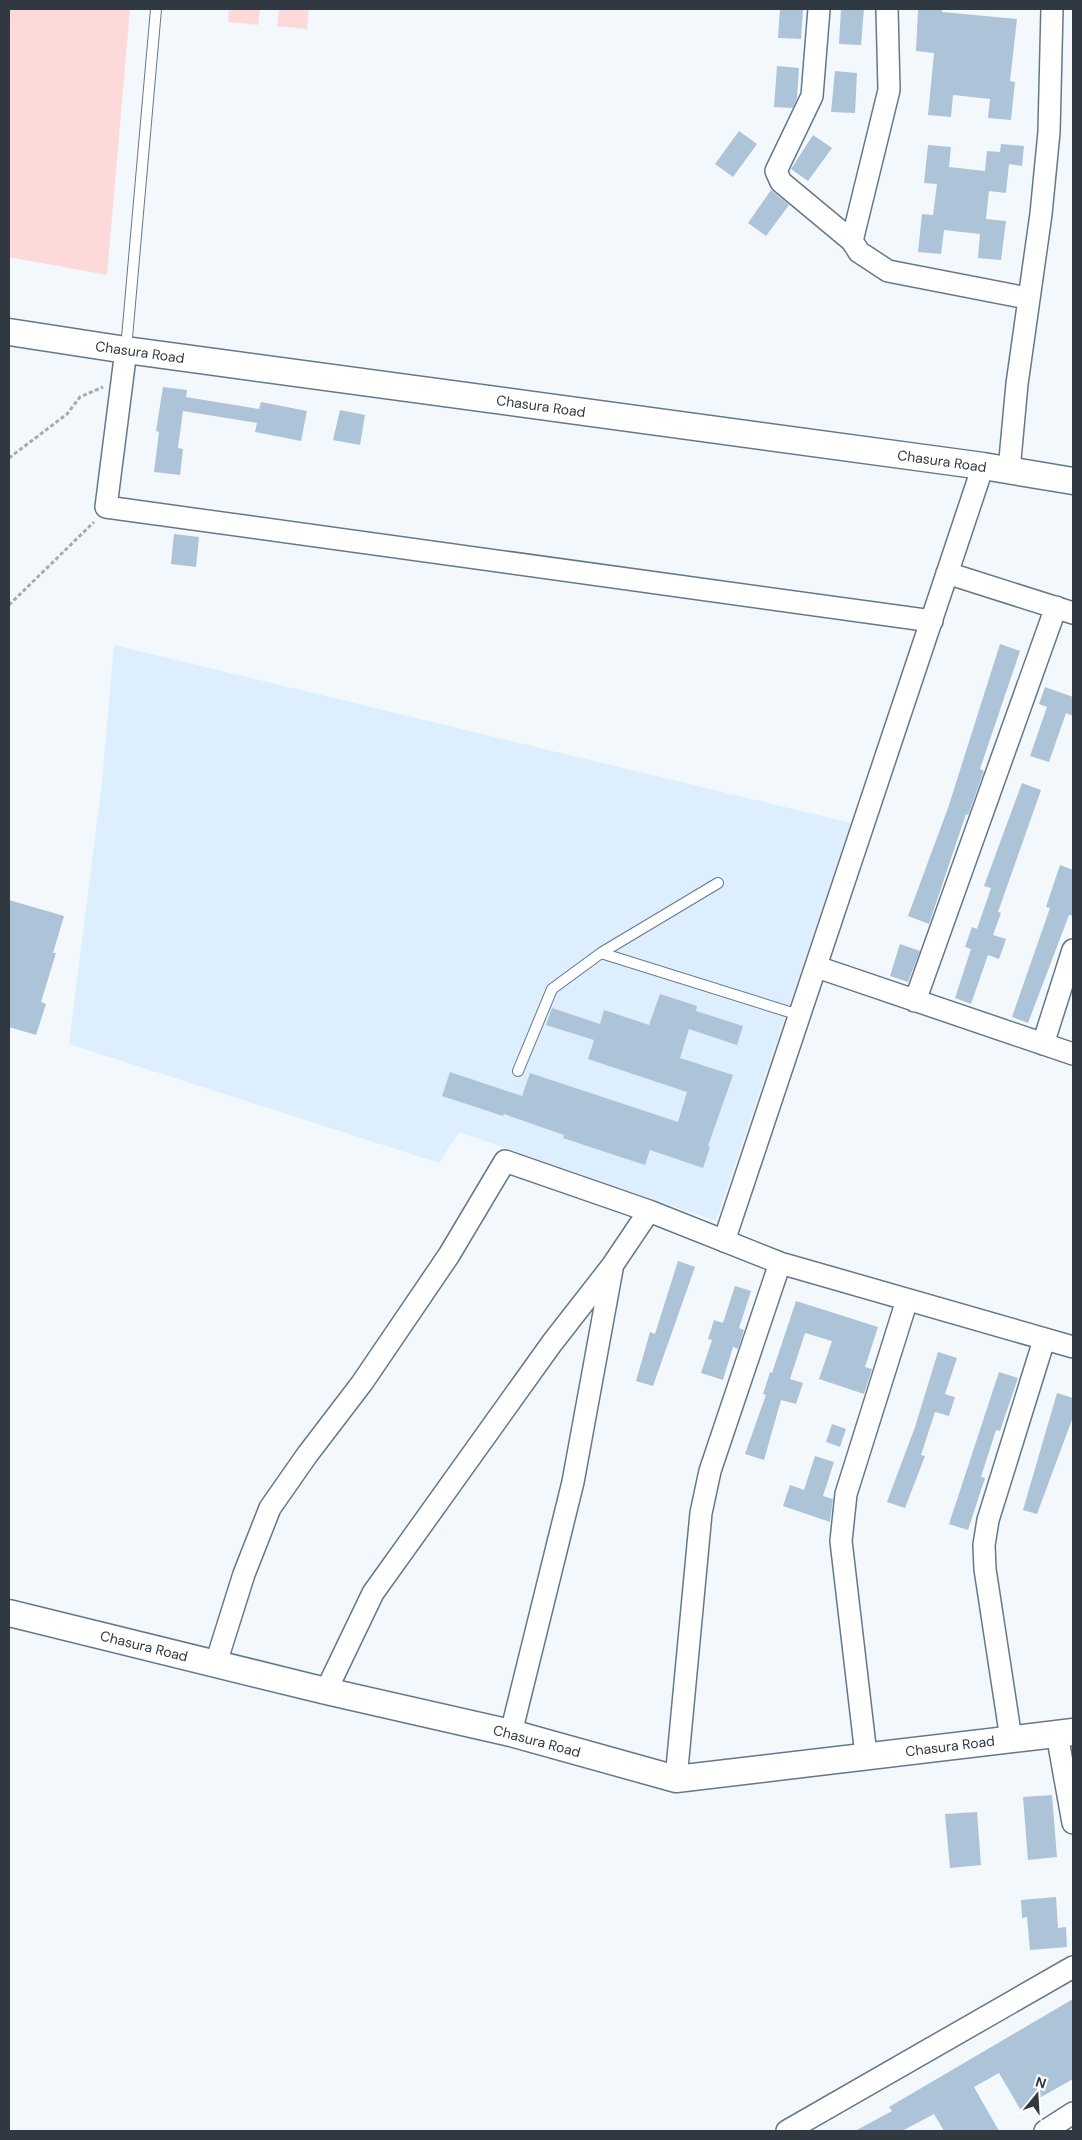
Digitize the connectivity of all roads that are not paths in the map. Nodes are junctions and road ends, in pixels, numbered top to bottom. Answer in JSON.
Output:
{"nodes":[{"id":1,"x":156,"y":9,"type":"edge"},
{"id":2,"x":819,"y":9,"type":"edge"},
{"id":3,"x":887,"y":9,"type":"edge"},
{"id":4,"x":1052,"y":9,"type":"edge"},
{"id":5,"x":852,"y":241,"type":"junction"},
{"id":6,"x":1027,"y":298,"type":"junction"},
{"id":7,"x":9,"y":332,"type":"edge"},
{"id":8,"x":126,"y":350,"type":"junction"},
{"id":9,"x":996,"y":468,"type":"junction"},
{"id":10,"x":1073,"y":481,"type":"edge"},
{"id":11,"x":947,"y":573,"type":"junction"},
{"id":12,"x":1064,"y":610,"type":"edge"},
{"id":13,"x":932,"y":621,"type":"junction"},
{"id":14,"x":718,"y":884,"type":"dead end"},
{"id":15,"x":1073,"y":950,"type":"edge"},
{"id":16,"x":601,"y":953,"type":"junction"},
{"id":17,"x":817,"y":967,"type":"junction"},
{"id":18,"x":915,"y":1001,"type":"junction"},
{"id":19,"x":799,"y":1015,"type":"junction"},
{"id":20,"x":1043,"y":1044,"type":"junction"},
{"id":21,"x":1073,"y":1054,"type":"edge"},
{"id":22,"x":518,"y":1071,"type":"dead end"},
{"id":23,"x":649,"y":1211,"type":"junction"},
{"id":24,"x":724,"y":1241,"type":"junction"},
{"id":25,"x":780,"y":1263,"type":"junction"},
{"id":26,"x":612,"y":1266,"type":"junction"},
{"id":27,"x":908,"y":1300,"type":"junction"},
{"id":28,"x":1044,"y":1340,"type":"junction"},
{"id":29,"x":1073,"y":1347,"type":"edge"},
{"id":30,"x":9,"y":1613,"type":"edge"},
{"id":31,"x":216,"y":1663,"type":"junction"},
{"id":32,"x":326,"y":1691,"type":"junction"},
{"id":33,"x":511,"y":1733,"type":"junction"},
{"id":34,"x":1065,"y":1733,"type":"edge"},
{"id":35,"x":1011,"y":1738,"type":"junction"},
{"id":36,"x":866,"y":1755,"type":"junction"},
{"id":37,"x":676,"y":1780,"type":"junction"},
{"id":38,"x":1073,"y":1823,"type":"edge"},
{"id":39,"x":1073,"y":1967,"type":"edge"},
{"id":40,"x":1073,"y":2113,"type":"edge"},
{"id":41,"x":787,"y":2131,"type":"edge"},
{"id":42,"x":1045,"y":2131,"type":"edge"}],
"edges":[{"from":1,"to":8,"type":"lane"},
{"from":2,"to":5,"type":"street"},
{"from":3,"to":5,"type":"street"},
{"from":4,"to":6,"type":"street"},
{"from":5,"to":6,"type":"street"},
{"from":6,"to":9,"type":"street"},
{"from":7,"to":8,"type":"street","name":"Chasura Road"},
{"from":8,"to":9,"type":"street","name":"Chasura Road"},
{"from":8,"to":13,"type":"street"},
{"from":9,"to":10,"type":"street","name":"Chasura Road"},
{"from":9,"to":11,"type":"street"},
{"from":11,"to":12,"type":"street"},
{"from":11,"to":13,"type":"street"},
{"from":12,"to":18,"type":"street"},
{"from":13,"to":17,"type":"street"},
{"from":14,"to":16,"type":"lane"},
{"from":15,"to":20,"type":"street"},
{"from":16,"to":19,"type":"lane"},
{"from":16,"to":22,"type":"lane"},
{"from":17,"to":18,"type":"street"},
{"from":17,"to":19,"type":"street"},
{"from":18,"to":20,"type":"street"},
{"from":19,"to":24,"type":"street"},
{"from":20,"to":21,"type":"street"},
{"from":23,"to":24,"type":"street"},
{"from":23,"to":26,"type":"street"},
{"from":23,"to":31,"type":"street"},
{"from":24,"to":25,"type":"street"},
{"from":25,"to":27,"type":"street"},
{"from":25,"to":37,"type":"street"},
{"from":26,"to":32,"type":"street"},
{"from":26,"to":33,"type":"street"},
{"from":27,"to":28,"type":"street"},
{"from":27,"to":36,"type":"street"},
{"from":28,"to":29,"type":"street"},
{"from":28,"to":35,"type":"street"},
{"from":30,"to":31,"type":"street","name":"Chasura Road"},
{"from":31,"to":32,"type":"street","name":"Chasura Road"},
{"from":32,"to":33,"type":"street","name":"Chasura Road"},
{"from":33,"to":37,"type":"street","name":"Chasura Road"},
{"from":34,"to":35,"type":"street","name":"Chasura Road"},
{"from":34,"to":38,"type":"street"},
{"from":35,"to":36,"type":"street","name":"Chasura Road"},
{"from":36,"to":37,"type":"street","name":"Chasura Road"},
{"from":39,"to":41,"type":"street"},
{"from":40,"to":42,"type":"street"}]}
